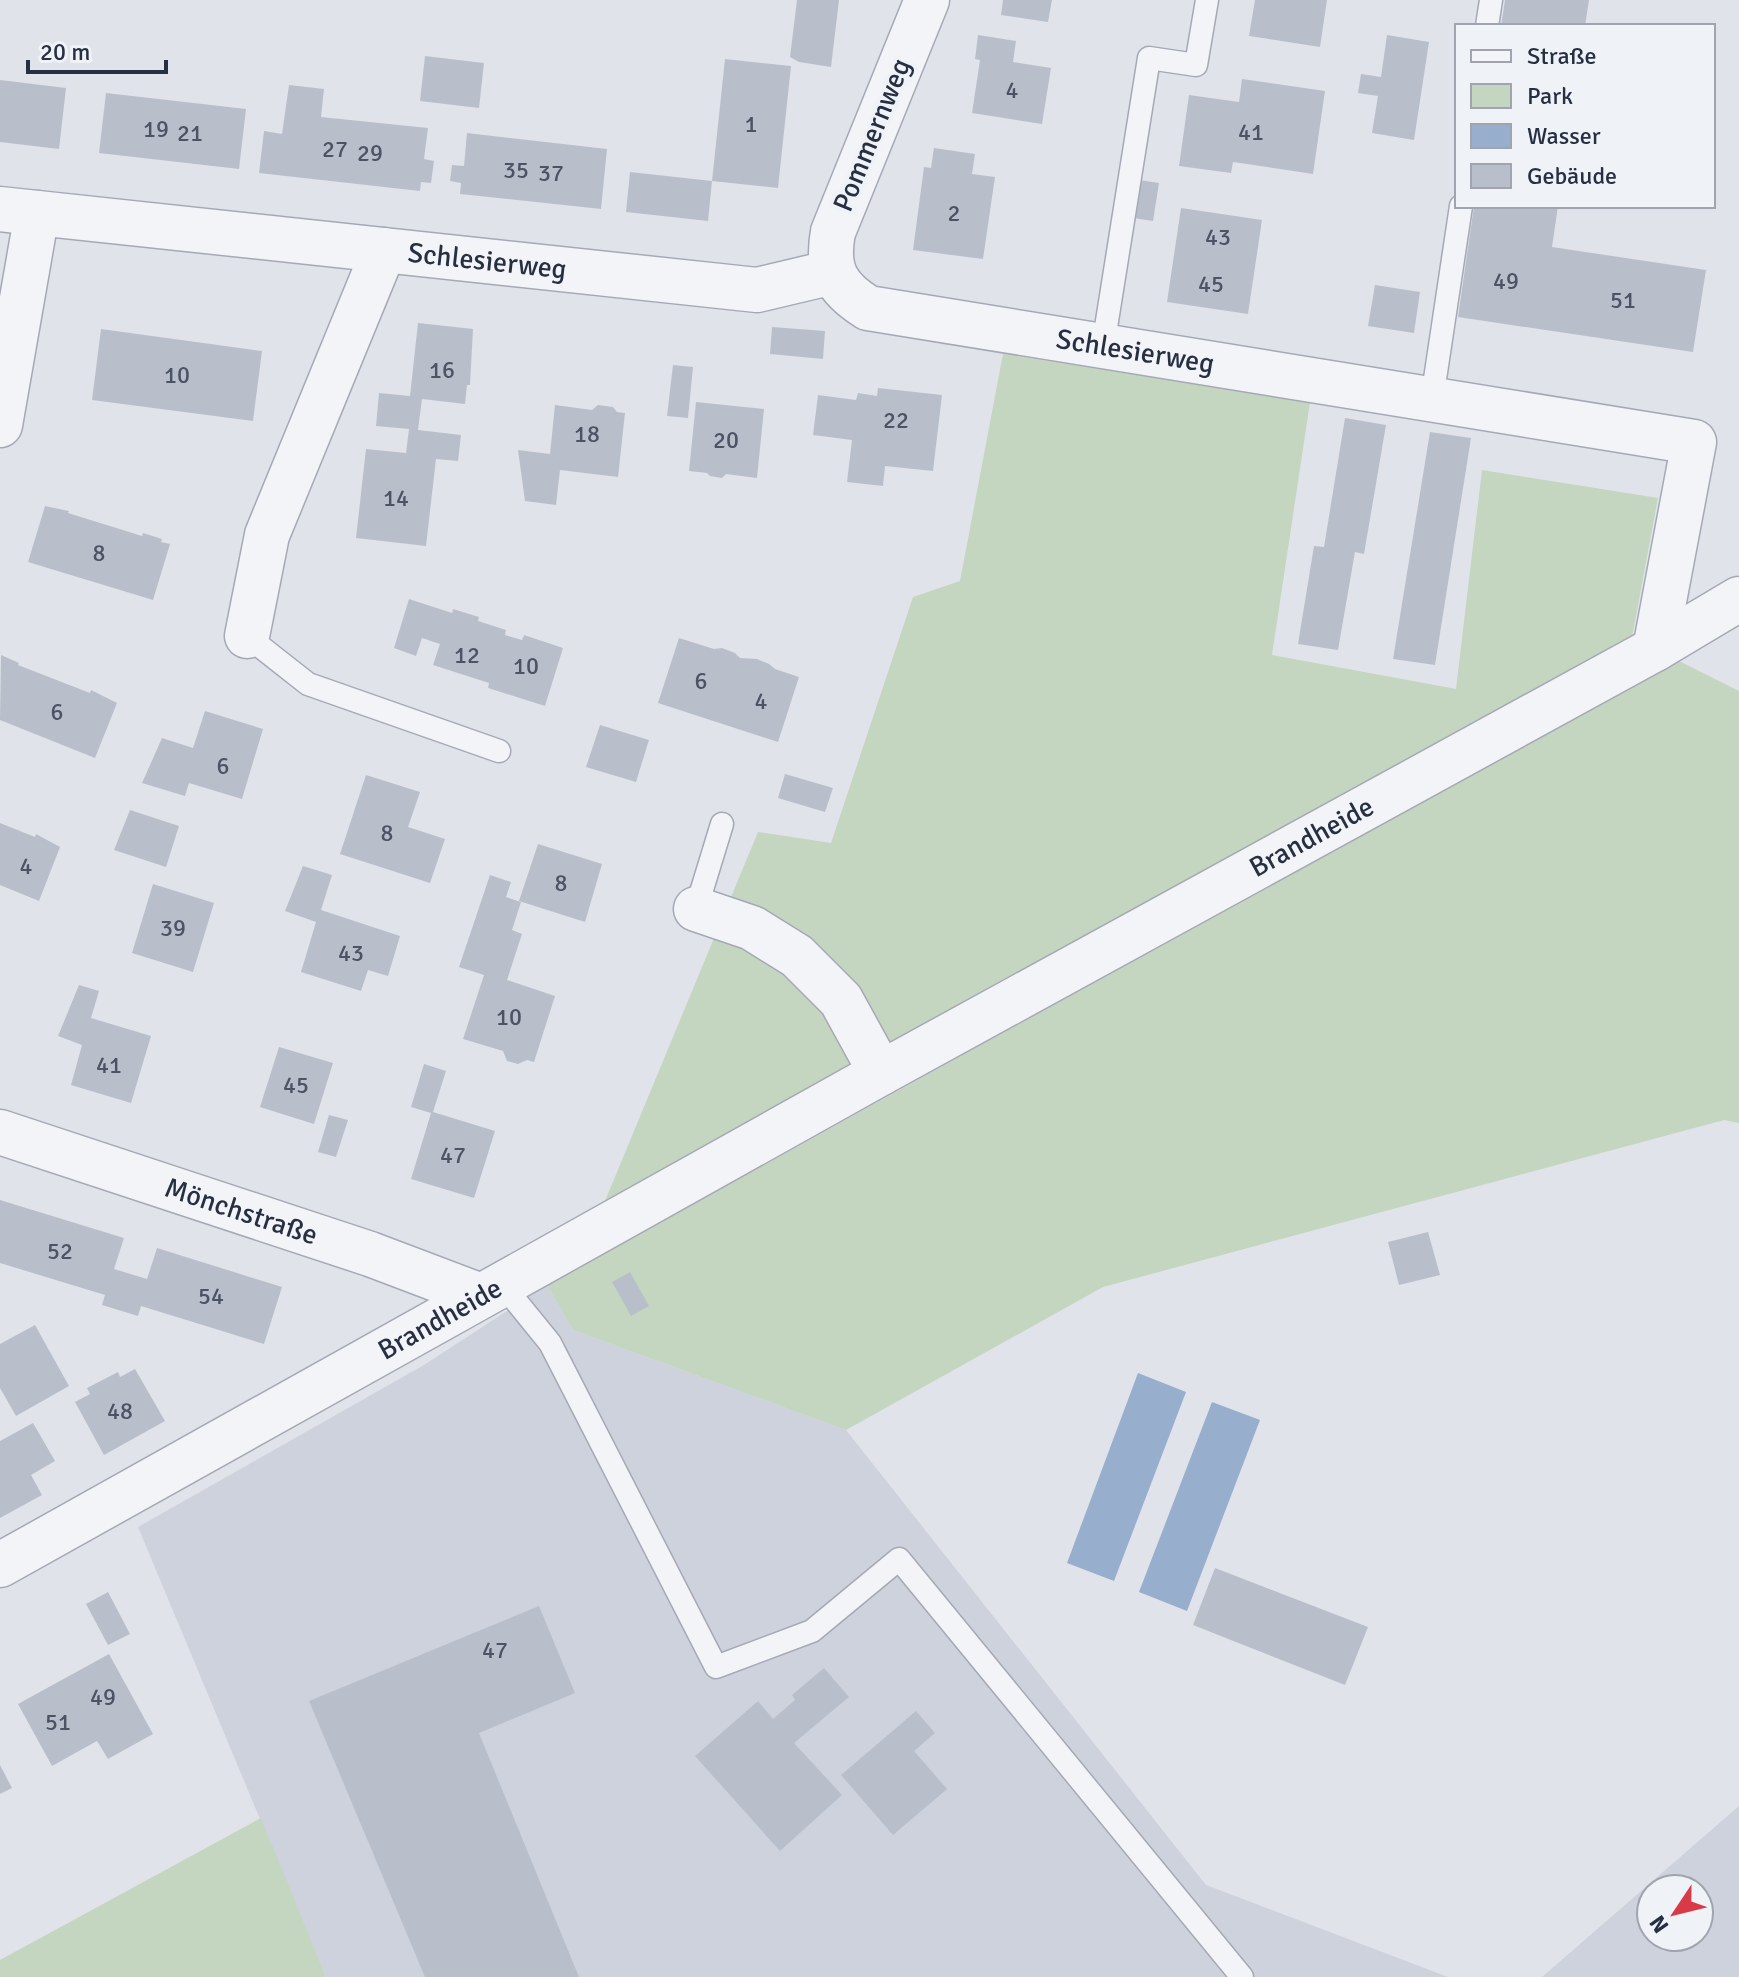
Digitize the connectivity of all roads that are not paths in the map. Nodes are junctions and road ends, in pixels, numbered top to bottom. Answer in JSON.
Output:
{"nodes":[{"id":1,"x":927,"y":0,"type":"edge"},
{"id":2,"x":1207,"y":0,"type":"edge"},
{"id":3,"x":1491,"y":0,"type":"edge"},
{"id":4,"x":1487,"y":24,"type":"edge"},
{"id":5,"x":1461,"y":208,"type":"edge"},
{"id":6,"x":18,"y":211,"type":"edge"},
{"id":7,"x":384,"y":250,"type":"junction"},
{"id":8,"x":833,"y":272,"type":"junction"},
{"id":9,"x":1103,"y":346,"type":"junction"},
{"id":10,"x":1432,"y":399,"type":"junction"},
{"id":11,"x":0,"y":425,"type":"edge"},
{"id":12,"x":1739,"y":599,"type":"edge"},
{"id":13,"x":247,"y":636,"type":"joint"},
{"id":14,"x":1655,"y":649,"type":"junction"},
{"id":15,"x":499,"y":751,"type":"dead end"},
{"id":16,"x":722,"y":824,"type":"dead end"},
{"id":17,"x":696,"y":909,"type":"joint"},
{"id":18,"x":881,"y":1073,"type":"junction"},
{"id":19,"x":0,"y":1132,"type":"edge"},
{"id":20,"x":492,"y":1290,"type":"junction"},
{"id":21,"x":0,"y":1565,"type":"edge"},
{"id":22,"x":1242,"y":1977,"type":"edge"}],
"edges":[{"from":1,"to":8,"type":"street","name":"Pommernweg"},
{"from":2,"to":9,"type":"lane"},
{"from":3,"to":4,"type":"lane"},
{"from":5,"to":10,"type":"lane"},
{"from":6,"to":7,"type":"street","name":"Schlesierweg"},
{"from":6,"to":11,"type":"street"},
{"from":7,"to":8,"type":"street","name":"Schlesierweg"},
{"from":7,"to":13,"type":"street","name":"Schlesierweg"},
{"from":8,"to":9,"type":"street","name":"Schlesierweg"},
{"from":9,"to":10,"type":"street","name":"Schlesierweg"},
{"from":10,"to":14,"type":"street","name":"Schlesierweg"},
{"from":12,"to":14,"type":"street","name":"Brandheide"},
{"from":13,"to":15,"type":"lane"},
{"from":14,"to":18,"type":"street","name":"Brandheide"},
{"from":16,"to":17,"type":"lane"},
{"from":17,"to":18,"type":"street"},
{"from":18,"to":20,"type":"street","name":"Brandheide"},
{"from":19,"to":20,"type":"street","name":"Mönchstraße"},
{"from":20,"to":21,"type":"street","name":"Brandheide"},
{"from":20,"to":22,"type":"lane"}]}
